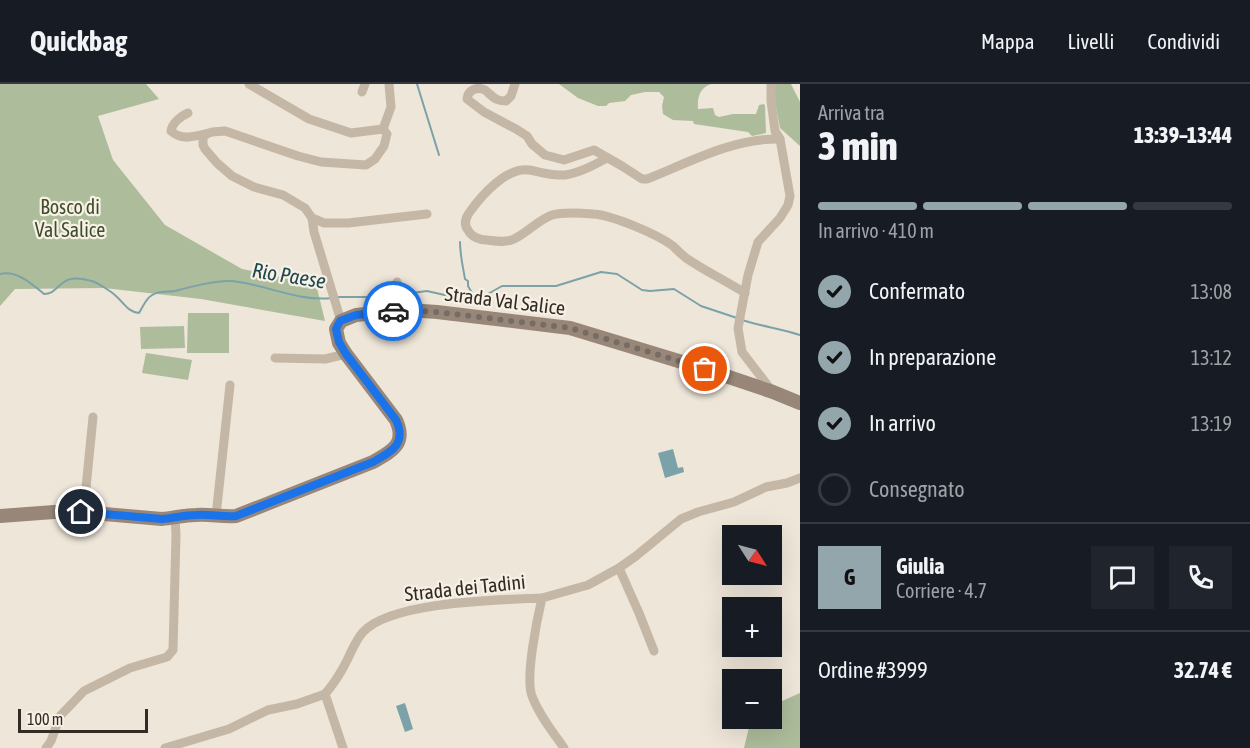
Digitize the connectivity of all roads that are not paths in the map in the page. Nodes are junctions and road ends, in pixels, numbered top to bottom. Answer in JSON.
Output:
{"nodes":[{"id":1,"x":249,"y":84,"type":"edge"},
{"id":2,"x":389,"y":84,"type":"edge"},
{"id":3,"x":515,"y":84,"type":"edge"},
{"id":4,"x":771,"y":84,"type":"edge"},
{"id":5,"x":188,"y":113,"type":"dead end"},
{"id":6,"x":383,"y":129,"type":"junction"},
{"id":7,"x":206,"y":134,"type":"junction"},
{"id":8,"x":780,"y":139,"type":"junction"},
{"id":9,"x":607,"y":158,"type":"junction"},
{"id":10,"x":427,"y":214,"type":"dead end"},
{"id":11,"x":312,"y":218,"type":"junction"},
{"id":12,"x":745,"y":293,"type":"junction"},
{"id":13,"x":340,"y":321,"type":"junction"},
{"id":14,"x":346,"y":354,"type":"junction"},
{"id":15,"x":275,"y":358,"type":"dead end"},
{"id":16,"x":230,"y":385,"type":"dead end"},
{"id":17,"x":773,"y":392,"type":"junction"},
{"id":18,"x":800,"y":403,"type":"edge"},
{"id":19,"x":93,"y":417,"type":"dead end"},
{"id":20,"x":800,"y":478,"type":"edge"},
{"id":21,"x":81,"y":512,"type":"junction"},
{"id":22,"x":0,"y":516,"type":"edge"},
{"id":23,"x":216,"y":516,"type":"junction"},
{"id":24,"x":175,"y":518,"type":"junction"},
{"id":25,"x":619,"y":568,"type":"junction"},
{"id":26,"x":542,"y":598,"type":"junction"},
{"id":27,"x":654,"y":651,"type":"dead end"},
{"id":28,"x":325,"y":694,"type":"junction"},
{"id":29,"x":46,"y":748,"type":"edge"},
{"id":30,"x":165,"y":748,"type":"edge"},
{"id":31,"x":342,"y":748,"type":"edge"},
{"id":32,"x":564,"y":748,"type":"edge"}],
"edges":[{"from":1,"to":6,"type":"street"},
{"from":2,"to":6,"type":"street"},
{"from":3,"to":9,"type":"street"},
{"from":4,"to":8,"type":"street"},
{"from":5,"to":7,"type":"street"},
{"from":6,"to":7,"type":"street"},
{"from":7,"to":11,"type":"street"},
{"from":8,"to":9,"type":"street"},
{"from":8,"to":12,"type":"street"},
{"from":9,"to":12,"type":"street"},
{"from":10,"to":11,"type":"street"},
{"from":11,"to":13,"type":"street"},
{"from":12,"to":17,"type":"street"},
{"from":13,"to":14,"type":"street"},
{"from":13,"to":17,"type":"street","name":"Strada Val Salice"},
{"from":14,"to":15,"type":"street"},
{"from":14,"to":23,"type":"street"},
{"from":16,"to":23,"type":"street"},
{"from":17,"to":18,"type":"street","name":"Strada Val Salice"},
{"from":19,"to":21,"type":"street"},
{"from":20,"to":25,"type":"street","name":"Strada dei Tadini"},
{"from":21,"to":22,"type":"street"},
{"from":21,"to":24,"type":"street"},
{"from":23,"to":24,"type":"street"},
{"from":24,"to":29,"type":"street"},
{"from":25,"to":26,"type":"street","name":"Strada dei Tadini"},
{"from":25,"to":27,"type":"street"},
{"from":26,"to":28,"type":"street","name":"Strada dei Tadini"},
{"from":26,"to":32,"type":"street","name":"Strada dei Tadini"},
{"from":28,"to":30,"type":"street"},
{"from":28,"to":31,"type":"street"}]}
